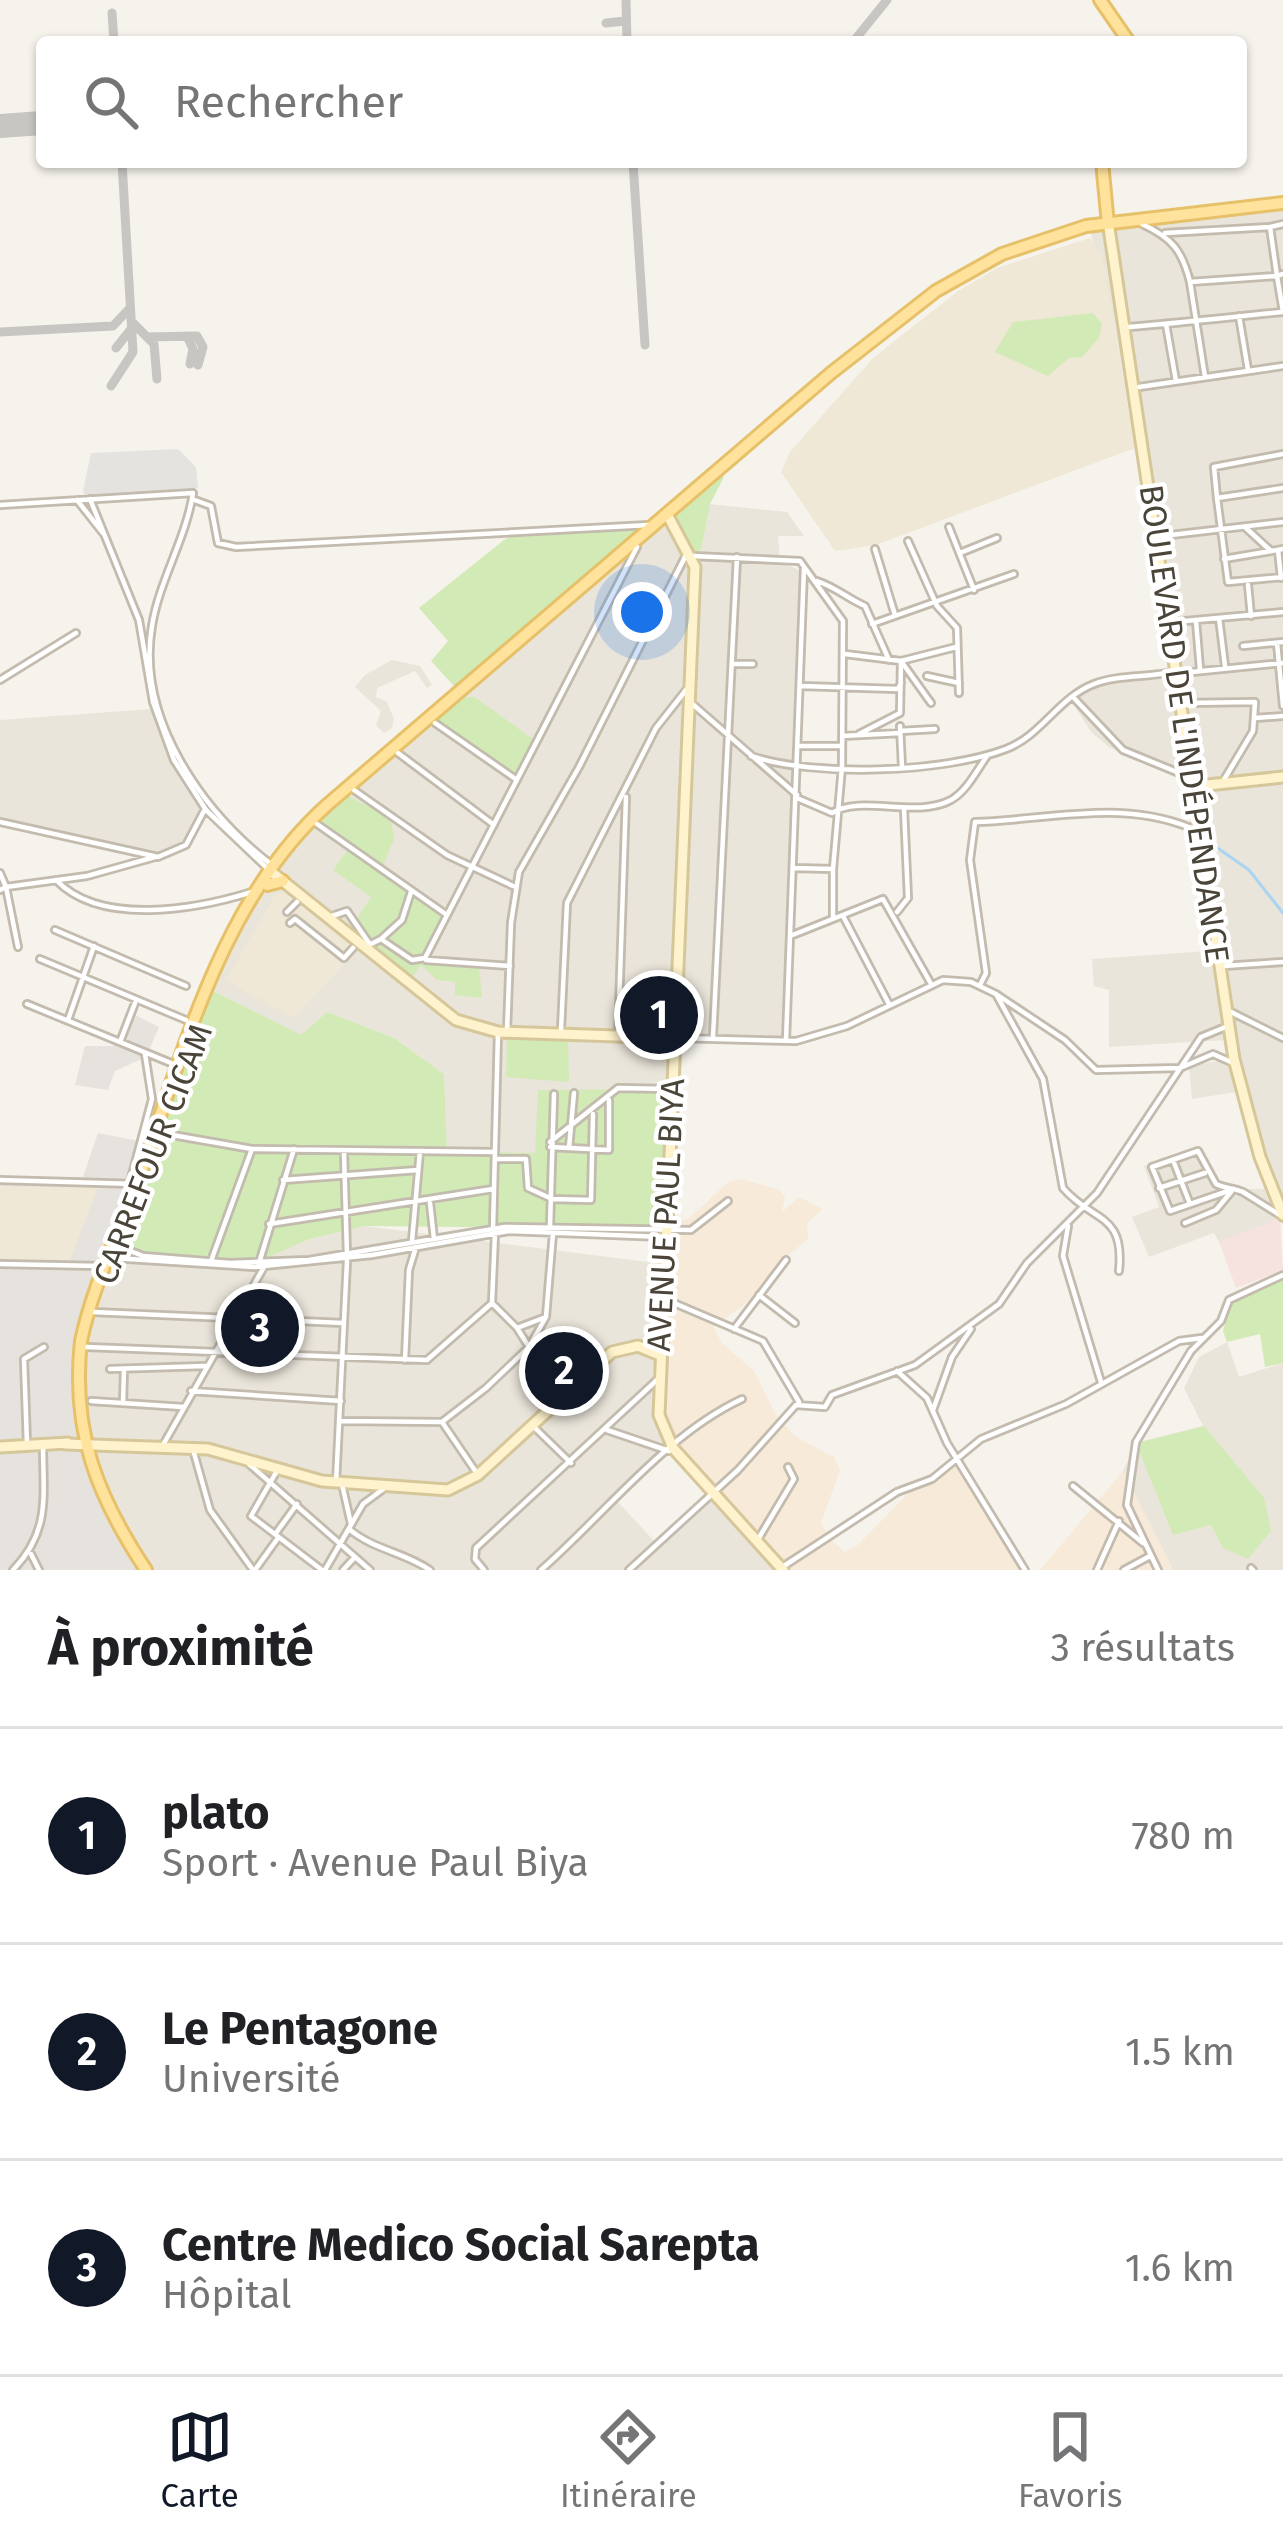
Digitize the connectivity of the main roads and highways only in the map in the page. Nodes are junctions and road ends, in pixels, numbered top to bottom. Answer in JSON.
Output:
{"nodes":[{"id":1,"x":1100,"y":0,"type":"edge"},
{"id":2,"x":1125,"y":36,"type":"edge"},
{"id":3,"x":1103,"y":168,"type":"edge"},
{"id":4,"x":1283,"y":205,"type":"edge"},
{"id":5,"x":1109,"y":227,"type":"junction"},
{"id":6,"x":667,"y":522,"type":"junction"},
{"id":7,"x":1179,"y":672,"type":"junction"},
{"id":8,"x":1283,"y":779,"type":"edge"},
{"id":9,"x":1195,"y":784,"type":"junction"},
{"id":10,"x":273,"y":872,"type":"junction"},
{"id":11,"x":674,"y":1038,"type":"junction"},
{"id":12,"x":1283,"y":1201,"type":"edge"},
{"id":13,"x":1283,"y":1216,"type":"edge"},
{"id":14,"x":112,"y":1257,"type":"junction"},
{"id":15,"x":657,"y":1348,"type":"junction"},
{"id":16,"x":81,"y":1442,"type":"junction"},
{"id":17,"x":0,"y":1447,"type":"edge"},
{"id":18,"x":782,"y":1569,"type":"edge"},
{"id":19,"x":149,"y":1570,"type":"edge"}],
"edges":[{"from":1,"to":2,"type":"main road"},
{"from":3,"to":5,"type":"main road"},
{"from":4,"to":5,"type":"main road"},
{"from":4,"to":5,"type":"main road"},
{"from":5,"to":6,"type":"main road"},
{"from":5,"to":7,"type":"main road","name":"BOULEVARD DE L'INDÉPENDANCE"},
{"from":5,"to":7,"type":"main road","name":"BOULEVARD DE L'INDÉPENDANCE"},
{"from":6,"to":10,"type":"main road"},
{"from":6,"to":10,"type":"main road"},
{"from":6,"to":11,"type":"main road","name":"AVENUE PAUL BIYA"},
{"from":7,"to":9,"type":"main road","name":"BOULEVARD DE L'INDÉPENDANCE"},
{"from":7,"to":9,"type":"main road","name":"BOULEVARD DE L'INDÉPENDANCE"},
{"from":8,"to":9,"type":"main road"},
{"from":9,"to":12,"type":"main road","name":"BOULEVARD DE L'INDÉPENDANCE"},
{"from":9,"to":13,"type":"main road","name":"BOULEVARD DE L'INDÉPENDANCE"},
{"from":10,"to":11,"type":"main road"},
{"from":10,"to":14,"type":"main road","name":"CARREFOUR CICAM"},
{"from":10,"to":14,"type":"main road"},
{"from":11,"to":15,"type":"main road","name":"AVENUE PAUL BIYA"},
{"from":14,"to":16,"type":"main road","name":"CARREFOUR CICAM"},
{"from":14,"to":16,"type":"main road"},
{"from":15,"to":16,"type":"main road"},
{"from":15,"to":18,"type":"main road","name":"AVENUE PAUL BIYA"},
{"from":16,"to":17,"type":"main road"},
{"from":16,"to":19,"type":"main road"}]}
